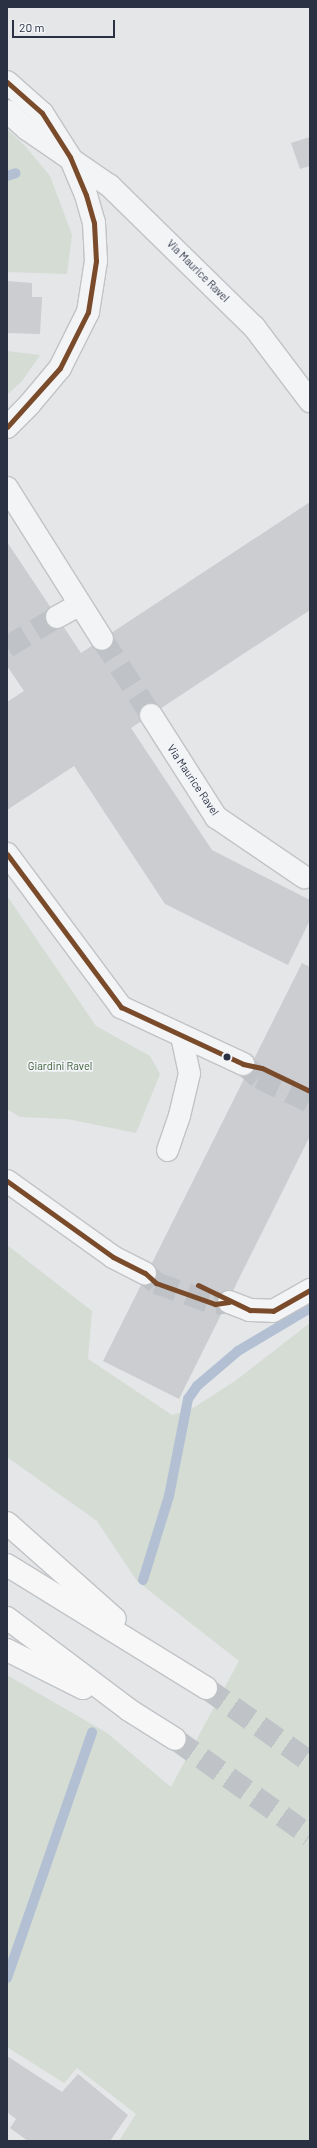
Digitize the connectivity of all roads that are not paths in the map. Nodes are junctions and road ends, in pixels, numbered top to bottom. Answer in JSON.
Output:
{"nodes":[{"id":1,"x":7,"y":82,"type":"edge"},
{"id":2,"x":7,"y":111,"type":"edge"},
{"id":3,"x":70,"y":157,"type":"junction"},
{"id":4,"x":310,"y":401,"type":"edge"},
{"id":5,"x":7,"y":426,"type":"edge"},
{"id":6,"x":7,"y":488,"type":"edge"},
{"id":7,"x":80,"y":604,"type":"junction"},
{"id":8,"x":56,"y":617,"type":"tunnel mouth"},
{"id":9,"x":102,"y":639,"type":"tunnel mouth"},
{"id":10,"x":151,"y":715,"type":"tunnel mouth"},
{"id":11,"x":7,"y":854,"type":"edge"},
{"id":12,"x":304,"y":877,"type":"dead end"},
{"id":13,"x":181,"y":1036,"type":"junction"},
{"id":14,"x":243,"y":1064,"type":"tunnel mouth"},
{"id":15,"x":167,"y":1150,"type":"dead end"},
{"id":16,"x":7,"y":1180,"type":"edge"},
{"id":17,"x":145,"y":1273,"type":"tunnel mouth"},
{"id":18,"x":310,"y":1290,"type":"edge"},
{"id":19,"x":229,"y":1302,"type":"tunnel mouth"},
{"id":20,"x":7,"y":1523,"type":"edge"},
{"id":21,"x":7,"y":1565,"type":"edge"},
{"id":22,"x":7,"y":1618,"type":"edge"},
{"id":23,"x":7,"y":1650,"type":"edge"},
{"id":24,"x":158,"y":1656,"type":"junction"},
{"id":25,"x":206,"y":1688,"type":"tunnel mouth"},
{"id":26,"x":129,"y":1710,"type":"junction"},
{"id":27,"x":175,"y":1740,"type":"tunnel mouth"}],
"edges":[{"from":1,"to":3,"type":"street","name":"Via Maurice Ravel"},
{"from":2,"to":3,"type":"street","name":"Via Maurice Ravel"},
{"from":3,"to":4,"type":"street","name":"Via Maurice Ravel"},
{"from":3,"to":5,"type":"street","name":"Via Maurice Ravel"},
{"from":6,"to":7,"type":"street"},
{"from":7,"to":8,"type":"street"},
{"from":7,"to":9,"type":"street"},
{"from":10,"to":12,"type":"street","name":"Via Maurice Ravel"},
{"from":11,"to":13,"type":"street"},
{"from":13,"to":14,"type":"street"},
{"from":13,"to":15,"type":"lane"},
{"from":16,"to":17,"type":"street"},
{"from":18,"to":19,"type":"street"},
{"from":20,"to":24,"type":"highway"},
{"from":21,"to":24,"type":"highway"},
{"from":22,"to":26,"type":"highway"},
{"from":23,"to":26,"type":"highway"},
{"from":24,"to":25,"type":"highway"},
{"from":26,"to":27,"type":"highway"}]}
